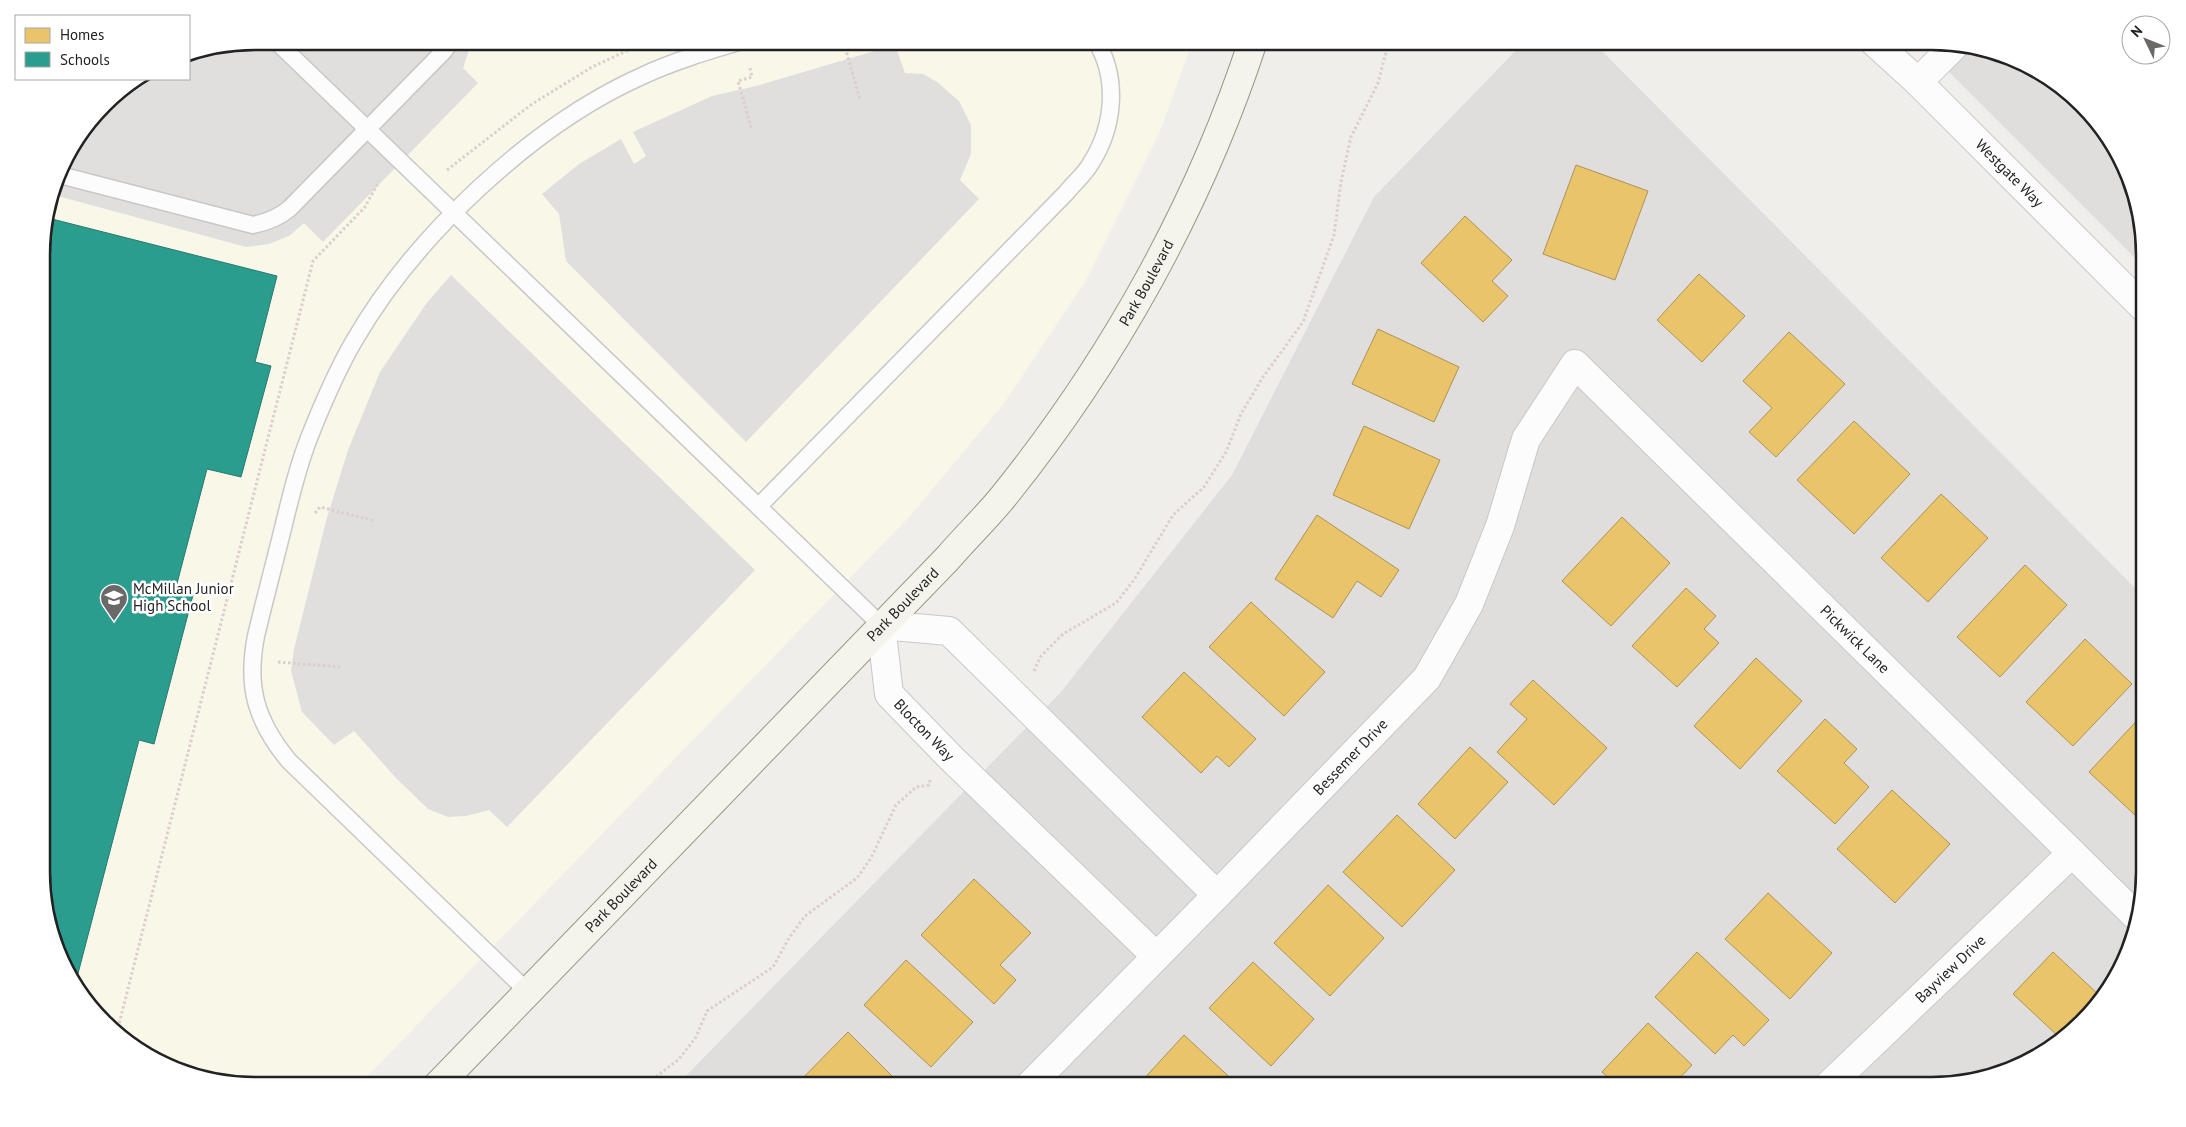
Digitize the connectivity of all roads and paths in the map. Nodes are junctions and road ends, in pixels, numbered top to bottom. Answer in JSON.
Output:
{"nodes":[{"id":1,"x":285,"y":50,"type":"edge"},
{"id":2,"x":445,"y":50,"type":"edge"},
{"id":3,"x":629,"y":50,"type":"edge"},
{"id":4,"x":714,"y":50,"type":"edge"},
{"id":5,"x":846,"y":50,"type":"edge"},
{"id":6,"x":1100,"y":50,"type":"edge"},
{"id":7,"x":1250,"y":50,"type":"edge"},
{"id":8,"x":1387,"y":50,"type":"edge"},
{"id":9,"x":1883,"y":50,"type":"edge"},
{"id":10,"x":1948,"y":51,"type":"edge"},
{"id":11,"x":750,"y":68,"type":"dead end"},
{"id":12,"x":1918,"y":82,"type":"junction"},
{"id":13,"x":860,"y":100,"type":"dead end"},
{"id":14,"x":368,"y":131,"type":"junction"},
{"id":15,"x":752,"y":131,"type":"dead end"},
{"id":16,"x":441,"y":164,"type":"dead end"},
{"id":17,"x":66,"y":177,"type":"edge"},
{"id":18,"x":379,"y":181,"type":"dead end"},
{"id":19,"x":454,"y":213,"type":"junction"},
{"id":20,"x":2136,"y":300,"type":"edge"},
{"id":21,"x":1574,"y":364,"type":"joint"},
{"id":22,"x":759,"y":506,"type":"junction"},
{"id":23,"x":311,"y":516,"type":"dead end"},
{"id":24,"x":375,"y":521,"type":"dead end"},
{"id":25,"x":881,"y":625,"type":"junction"},
{"id":26,"x":275,"y":662,"type":"dead end"},
{"id":27,"x":340,"y":667,"type":"dead end"},
{"id":28,"x":1033,"y":673,"type":"dead end"},
{"id":29,"x":931,"y":780,"type":"dead end"},
{"id":30,"x":2072,"y":852,"type":"junction"},
{"id":31,"x":1217,"y":895,"type":"junction"},
{"id":32,"x":2132,"y":912,"type":"edge"},
{"id":33,"x":1156,"y":956,"type":"junction"},
{"id":34,"x":528,"y":992,"type":"junction"},
{"id":35,"x":119,"y":1025,"type":"edge"},
{"id":36,"x":446,"y":1077,"type":"edge"},
{"id":37,"x":656,"y":1077,"type":"edge"},
{"id":38,"x":1038,"y":1077,"type":"edge"},
{"id":39,"x":1837,"y":1077,"type":"edge"}],
"edges":[{"from":1,"to":14,"type":"lane"},
{"from":2,"to":14,"type":"lane"},
{"from":3,"to":16,"type":"path"},
{"from":4,"to":19,"type":"lane"},
{"from":5,"to":13,"type":"path"},
{"from":6,"to":22,"type":"lane"},
{"from":7,"to":25,"type":"main road","name":"Park Boulevard"},
{"from":8,"to":28,"type":"path"},
{"from":9,"to":12,"type":"street","name":"Westgate Way"},
{"from":10,"to":12,"type":"street"},
{"from":11,"to":15,"type":"path"},
{"from":12,"to":20,"type":"street","name":"Westgate Way"},
{"from":14,"to":17,"type":"lane"},
{"from":14,"to":19,"type":"lane"},
{"from":18,"to":35,"type":"path"},
{"from":19,"to":22,"type":"lane"},
{"from":19,"to":34,"type":"lane"},
{"from":21,"to":30,"type":"street","name":"Pickwick Lane"},
{"from":21,"to":31,"type":"street","name":"Bessemer Drive"},
{"from":22,"to":25,"type":"lane"},
{"from":23,"to":24,"type":"path"},
{"from":25,"to":31,"type":"street"},
{"from":25,"to":33,"type":"street","name":"Blocton Way"},
{"from":25,"to":34,"type":"main road","name":"Park Boulevard"},
{"from":26,"to":27,"type":"path"},
{"from":29,"to":37,"type":"path"},
{"from":30,"to":32,"type":"street","name":"Pickwick Lane"},
{"from":30,"to":39,"type":"street","name":"Bayview Drive"},
{"from":31,"to":33,"type":"street","name":"Bessemer Drive"},
{"from":33,"to":38,"type":"street","name":"Bessemer Drive"},
{"from":34,"to":36,"type":"main road","name":"Park Boulevard"}]}
